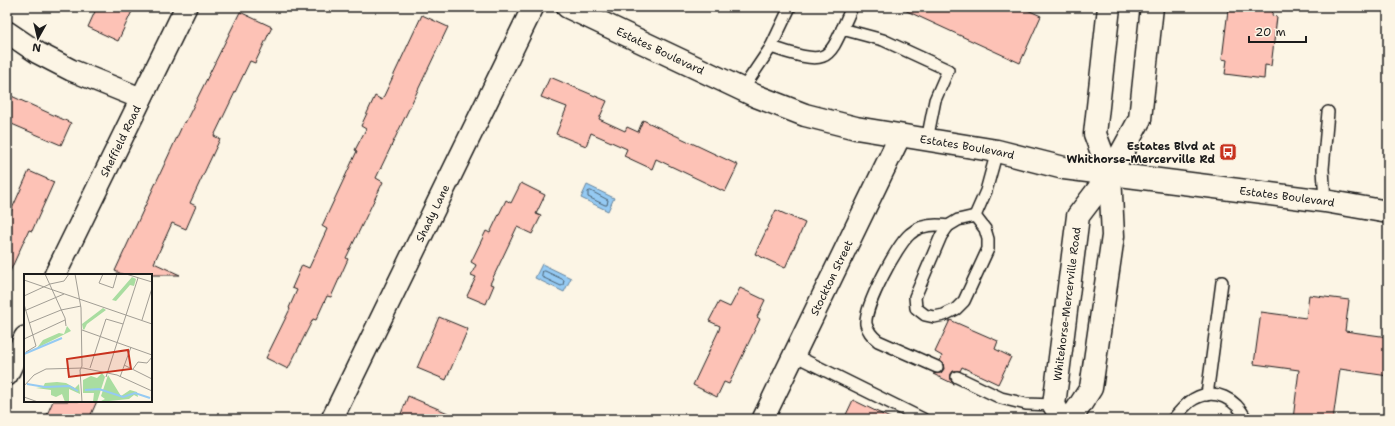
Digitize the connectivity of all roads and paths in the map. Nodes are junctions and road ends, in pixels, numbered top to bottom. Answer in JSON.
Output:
{"nodes":[{"id":1,"x":186,"y":7,"type":"edge"},
{"id":2,"x":533,"y":7,"type":"edge"},
{"id":3,"x":568,"y":7,"type":"edge"},
{"id":4,"x":790,"y":7,"type":"edge"},
{"id":5,"x":852,"y":7,"type":"edge"},
{"id":6,"x":1109,"y":7,"type":"edge"},
{"id":7,"x":1152,"y":7,"type":"edge"},
{"id":8,"x":842,"y":29,"type":"junction"},
{"id":9,"x":7,"y":32,"type":"edge"},
{"id":10,"x":771,"y":47,"type":"junction"},
{"id":11,"x":742,"y":90,"type":"junction"},
{"id":12,"x":140,"y":98,"type":"junction"},
{"id":13,"x":1328,"y":112,"type":"dead end"},
{"id":14,"x":900,"y":136,"type":"junction"},
{"id":15,"x":927,"y":140,"type":"junction"},
{"id":16,"x":997,"y":151,"type":"junction"},
{"id":17,"x":1110,"y":174,"type":"junction"},
{"id":18,"x":1325,"y":201,"type":"junction"},
{"id":19,"x":1388,"y":212,"type":"edge"},
{"id":20,"x":975,"y":216,"type":"junction"},
{"id":21,"x":948,"y":226,"type":"junction"},
{"id":22,"x":55,"y":274,"type":"edge"},
{"id":23,"x":1222,"y":282,"type":"dead end"},
{"id":24,"x":24,"y":339,"type":"edge"},
{"id":25,"x":794,"y":355,"type":"junction"},
{"id":26,"x":937,"y":368,"type":"dead end"},
{"id":27,"x":7,"y":375,"type":"edge"},
{"id":28,"x":957,"y":377,"type":"dead end"},
{"id":29,"x":1207,"y":395,"type":"junction"},
{"id":30,"x":1058,"y":412,"type":"edge"},
{"id":31,"x":332,"y":419,"type":"edge"},
{"id":32,"x":763,"y":419,"type":"edge"},
{"id":33,"x":923,"y":419,"type":"edge"},
{"id":34,"x":1071,"y":419,"type":"edge"},
{"id":35,"x":1173,"y":419,"type":"edge"},
{"id":36,"x":1246,"y":419,"type":"edge"}],
"edges":[{"from":1,"to":12,"type":"street","name":"Sheffield Road"},
{"from":2,"to":31,"type":"street","name":"Shady Lane"},
{"from":3,"to":11,"type":"street","name":"Estates Boulevard"},
{"from":4,"to":10,"type":"lane"},
{"from":5,"to":8,"type":"lane"},
{"from":6,"to":17,"type":"street"},
{"from":7,"to":17,"type":"street","name":"Whitehorse-Mercerville Road"},
{"from":8,"to":10,"type":"lane"},
{"from":8,"to":15,"type":"lane"},
{"from":9,"to":12,"type":"street"},
{"from":10,"to":11,"type":"lane"},
{"from":11,"to":14,"type":"street","name":"Estates Boulevard"},
{"from":12,"to":22,"type":"street","name":"Sheffield Road"},
{"from":13,"to":18,"type":"lane"},
{"from":14,"to":15,"type":"street","name":"Estates Boulevard"},
{"from":14,"to":25,"type":"street","name":"Stockton Street"},
{"from":15,"to":16,"type":"street","name":"Estates Boulevard"},
{"from":16,"to":17,"type":"street","name":"Estates Boulevard"},
{"from":16,"to":20,"type":"lane"},
{"from":17,"to":18,"type":"street","name":"Estates Boulevard"},
{"from":17,"to":30,"type":"street","name":"Whitehorse-Mercerville Road"},
{"from":17,"to":34,"type":"street"},
{"from":18,"to":19,"type":"street","name":"Estates Boulevard"},
{"from":20,"to":21,"type":"lane"},
{"from":20,"to":21,"type":"lane"},
{"from":21,"to":26,"type":"lane"},
{"from":23,"to":29,"type":"lane"},
{"from":24,"to":27,"type":"street"},
{"from":25,"to":32,"type":"street","name":"Stockton Street"},
{"from":25,"to":33,"type":"lane"},
{"from":28,"to":30,"type":"lane"},
{"from":29,"to":35,"type":"lane"},
{"from":29,"to":36,"type":"lane"}]}
